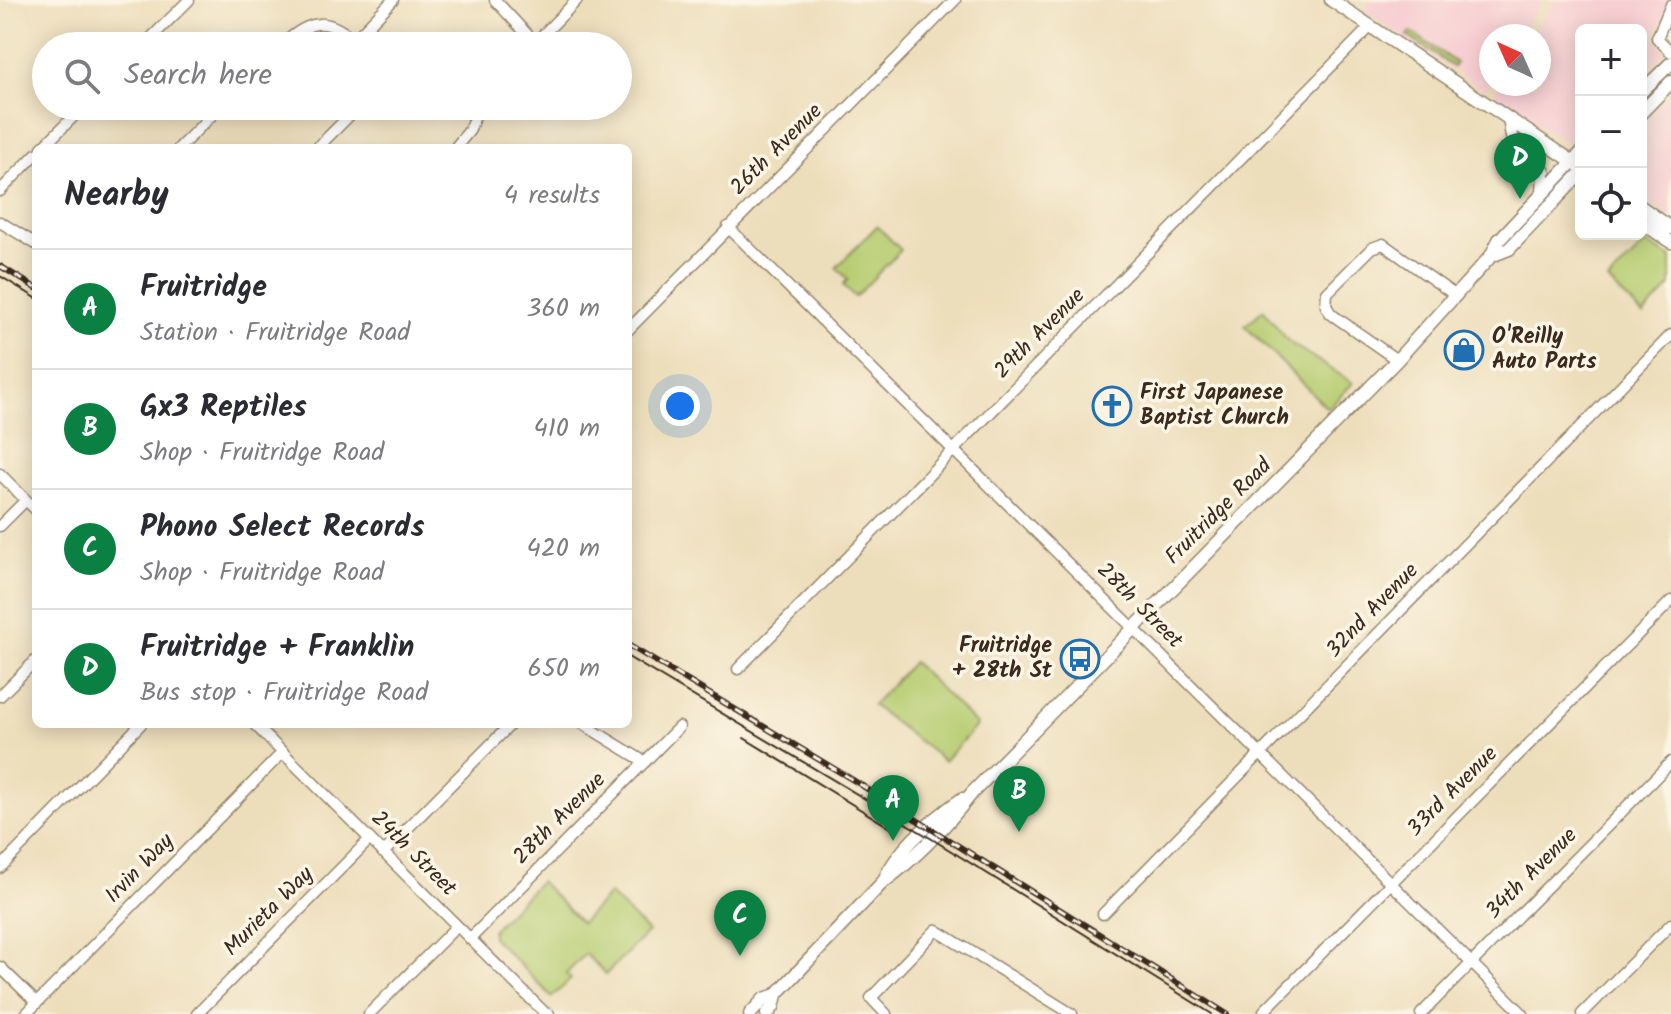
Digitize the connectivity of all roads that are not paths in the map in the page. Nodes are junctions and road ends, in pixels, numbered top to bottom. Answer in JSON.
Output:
{"nodes":[{"id":1,"x":189,"y":0,"type":"edge"},
{"id":2,"x":393,"y":0,"type":"edge"},
{"id":3,"x":495,"y":0,"type":"edge"},
{"id":4,"x":577,"y":0,"type":"edge"},
{"id":5,"x":955,"y":0,"type":"edge"},
{"id":6,"x":1331,"y":0,"type":"edge"},
{"id":7,"x":1671,"y":5,"type":"edge"},
{"id":8,"x":1371,"y":26,"type":"junction"},
{"id":9,"x":157,"y":32,"type":"edge"},
{"id":10,"x":295,"y":32,"type":"edge"},
{"id":11,"x":341,"y":32,"type":"edge"},
{"id":12,"x":366,"y":32,"type":"edge"},
{"id":13,"x":523,"y":32,"type":"edge"},
{"id":14,"x":547,"y":32,"type":"edge"},
{"id":15,"x":1671,"y":52,"type":"edge"},
{"id":16,"x":1671,"y":63,"type":"edge"},
{"id":17,"x":1671,"y":82,"type":"edge"},
{"id":18,"x":1647,"y":86,"type":"edge"},
{"id":19,"x":1647,"y":107,"type":"edge"},
{"id":20,"x":1509,"y":119,"type":"junction"},
{"id":21,"x":70,"y":120,"type":"edge"},
{"id":22,"x":207,"y":120,"type":"edge"},
{"id":23,"x":345,"y":120,"type":"edge"},
{"id":24,"x":473,"y":120,"type":"edge"},
{"id":25,"x":46,"y":144,"type":"edge"},
{"id":26,"x":183,"y":144,"type":"edge"},
{"id":27,"x":321,"y":144,"type":"edge"},
{"id":28,"x":458,"y":144,"type":"edge"},
{"id":29,"x":32,"y":158,"type":"edge"},
{"id":30,"x":1575,"y":161,"type":"edge"},
{"id":31,"x":1575,"y":167,"type":"edge"},
{"id":32,"x":1576,"y":168,"type":"edge"},
{"id":33,"x":0,"y":191,"type":"edge"},
{"id":34,"x":1543,"y":191,"type":"junction"},
{"id":35,"x":1647,"y":211,"type":"edge"},
{"id":36,"x":0,"y":222,"type":"edge"},
{"id":37,"x":1647,"y":226,"type":"edge"},
{"id":38,"x":728,"y":227,"type":"junction"},
{"id":39,"x":1671,"y":228,"type":"edge"},
{"id":40,"x":32,"y":242,"type":"edge"},
{"id":41,"x":1671,"y":242,"type":"edge"},
{"id":42,"x":1491,"y":256,"type":"junction"},
{"id":43,"x":1456,"y":296,"type":"junction"},
{"id":44,"x":632,"y":326,"type":"edge"},
{"id":45,"x":1671,"y":335,"type":"edge"},
{"id":46,"x":1397,"y":360,"type":"junction"},
{"id":47,"x":954,"y":450,"type":"junction"},
{"id":48,"x":0,"y":474,"type":"edge"},
{"id":49,"x":26,"y":500,"type":"junction"},
{"id":50,"x":32,"y":506,"type":"edge"},
{"id":51,"x":0,"y":526,"type":"edge"},
{"id":52,"x":1671,"y":601,"type":"edge"},
{"id":53,"x":1133,"y":628,"type":"junction"},
{"id":54,"x":32,"y":664,"type":"edge"},
{"id":55,"x":738,"y":669,"type":"dead end"},
{"id":56,"x":0,"y":696,"type":"edge"},
{"id":57,"x":679,"y":727,"type":"dead end"},
{"id":58,"x":137,"y":728,"type":"edge"},
{"id":59,"x":258,"y":728,"type":"edge"},
{"id":60,"x":507,"y":728,"type":"edge"},
{"id":61,"x":590,"y":728,"type":"edge"},
{"id":62,"x":283,"y":752,"type":"junction"},
{"id":63,"x":1261,"y":754,"type":"junction"},
{"id":64,"x":645,"y":762,"type":"junction"},
{"id":65,"x":1671,"y":762,"type":"edge"},
{"id":66,"x":370,"y":839,"type":"junction"},
{"id":67,"x":383,"y":853,"type":"junction"},
{"id":68,"x":0,"y":868,"type":"edge"},
{"id":69,"x":1391,"y":883,"type":"junction"},
{"id":70,"x":1103,"y":914,"type":"dead end"},
{"id":71,"x":1671,"y":924,"type":"edge"},
{"id":72,"x":457,"y":926,"type":"junction"},
{"id":73,"x":470,"y":939,"type":"junction"},
{"id":74,"x":1472,"y":963,"type":"junction"},
{"id":75,"x":0,"y":967,"type":"edge"},
{"id":76,"x":776,"y":995,"type":"junction"},
{"id":77,"x":37,"y":1003,"type":"junction"},
{"id":78,"x":1264,"y":1011,"type":"dead end"},
{"id":79,"x":26,"y":1014,"type":"edge"},
{"id":80,"x":197,"y":1014,"type":"edge"},
{"id":81,"x":369,"y":1014,"type":"edge"},
{"id":82,"x":545,"y":1014,"type":"edge"},
{"id":83,"x":750,"y":1014,"type":"edge"},
{"id":84,"x":767,"y":1014,"type":"edge"},
{"id":85,"x":886,"y":1014,"type":"edge"},
{"id":86,"x":1072,"y":1014,"type":"edge"},
{"id":87,"x":1421,"y":1014,"type":"edge"},
{"id":88,"x":1523,"y":1014,"type":"edge"},
{"id":89,"x":1582,"y":1014,"type":"edge"}],
"edges":[{"from":1,"to":9,"type":"street"},
{"from":2,"to":12,"type":"street"},
{"from":3,"to":13,"type":"street"},
{"from":4,"to":14,"type":"street"},
{"from":5,"to":38,"type":"street","name":"26th Avenue"},
{"from":6,"to":8,"type":"main road"},
{"from":7,"to":15,"type":"street"},
{"from":8,"to":20,"type":"main road"},
{"from":8,"to":47,"type":"street","name":"29th Avenue"},
{"from":10,"to":11,"type":"street"},
{"from":16,"to":18,"type":"main road"},
{"from":17,"to":19,"type":"main road"},
{"from":20,"to":30,"type":"main road"},
{"from":20,"to":34,"type":"main road"},
{"from":21,"to":25,"type":"street"},
{"from":22,"to":26,"type":"street"},
{"from":23,"to":27,"type":"street"},
{"from":24,"to":28,"type":"street"},
{"from":29,"to":33,"type":"street"},
{"from":31,"to":34,"type":"main road","name":"Fruitridge Road"},
{"from":32,"to":42,"type":"main road","name":"Fruitridge Road"},
{"from":34,"to":42,"type":"main road","name":"Fruitridge Road"},
{"from":35,"to":39,"type":"main road"},
{"from":36,"to":40,"type":"street"},
{"from":37,"to":41,"type":"main road"},
{"from":38,"to":44,"type":"street","name":"26th Avenue"},
{"from":38,"to":47,"type":"street","name":"28th Street"},
{"from":42,"to":43,"type":"main road","name":"Fruitridge Road"},
{"from":43,"to":46,"type":"main road","name":"Fruitridge Road"},
{"from":43,"to":46,"type":"street"},
{"from":45,"to":63,"type":"street","name":"32nd Avenue"},
{"from":46,"to":53,"type":"main road","name":"Fruitridge Road"},
{"from":47,"to":53,"type":"street","name":"28th Street"},
{"from":47,"to":55,"type":"street","name":"29th Avenue"},
{"from":48,"to":49,"type":"street"},
{"from":49,"to":50,"type":"street"},
{"from":49,"to":51,"type":"street"},
{"from":52,"to":69,"type":"street","name":"33rd Avenue"},
{"from":53,"to":63,"type":"street","name":"28th Street"},
{"from":53,"to":76,"type":"main road","name":"Fruitridge Road"},
{"from":54,"to":56,"type":"street"},
{"from":57,"to":64,"type":"street","name":"28th Avenue"},
{"from":58,"to":68,"type":"street"},
{"from":59,"to":62,"type":"street","name":"24th Street"},
{"from":60,"to":67,"type":"street"},
{"from":61,"to":64,"type":"street"},
{"from":62,"to":66,"type":"street","name":"24th Street"},
{"from":62,"to":77,"type":"street","name":"Irvin Way"},
{"from":63,"to":69,"type":"street","name":"28th Street"},
{"from":63,"to":70,"type":"street","name":"32nd Avenue"},
{"from":64,"to":73,"type":"street","name":"28th Avenue"},
{"from":65,"to":74,"type":"street","name":"34th Avenue"},
{"from":66,"to":67,"type":"street","name":"24th Street"},
{"from":66,"to":80,"type":"street","name":"Murieta Way"},
{"from":67,"to":72,"type":"street","name":"24th Street"},
{"from":69,"to":74,"type":"street","name":"28th Street"},
{"from":69,"to":78,"type":"street","name":"33rd Avenue"},
{"from":71,"to":89,"type":"street"},
{"from":72,"to":73,"type":"street","name":"24th Street"},
{"from":72,"to":81,"type":"street"},
{"from":73,"to":82,"type":"street","name":"24th Street"},
{"from":74,"to":87,"type":"street","name":"34th Avenue"},
{"from":74,"to":88,"type":"street","name":"28th Street"},
{"from":75,"to":77,"type":"street"},
{"from":76,"to":83,"type":"main road","name":"Fruitridge Road"},
{"from":76,"to":84,"type":"main road","name":"Fruitridge Road"},
{"from":77,"to":79,"type":"street","name":"Irvin Way"},
{"from":85,"to":86,"type":"street"}]}
